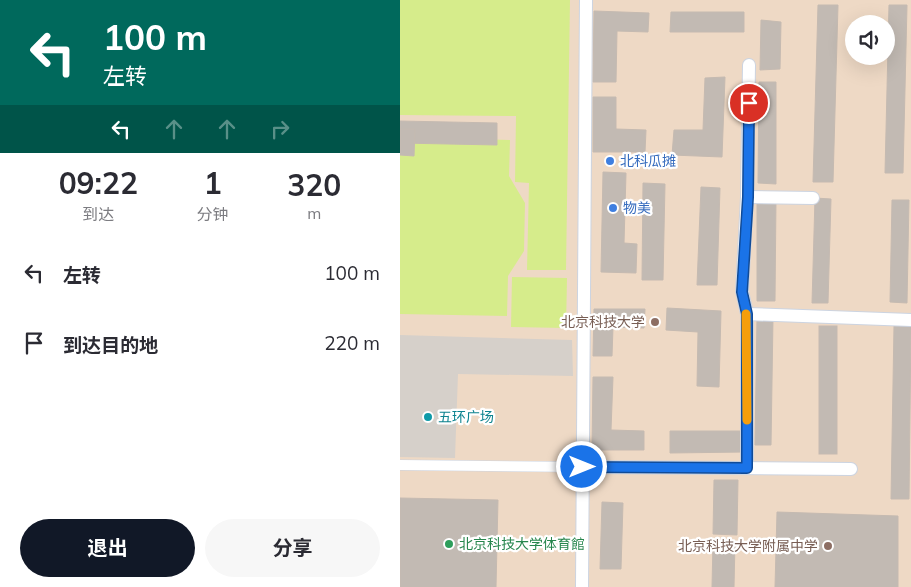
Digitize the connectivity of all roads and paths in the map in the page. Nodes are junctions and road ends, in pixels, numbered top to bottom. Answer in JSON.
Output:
{"nodes":[{"id":1,"x":586,"y":0,"type":"edge"},
{"id":2,"x":749,"y":65,"type":"dead end"},
{"id":3,"x":748,"y":197,"type":"junction"},
{"id":4,"x":813,"y":198,"type":"dead end"},
{"id":5,"x":747,"y":314,"type":"junction"},
{"id":6,"x":911,"y":320,"type":"edge"},
{"id":7,"x":400,"y":466,"type":"edge"},
{"id":8,"x":582,"y":467,"type":"junction"},
{"id":9,"x":747,"y":468,"type":"junction"},
{"id":10,"x":851,"y":469,"type":"dead end"},
{"id":11,"x":582,"y":587,"type":"edge"}],
"edges":[{"from":1,"to":8,"type":"street"},
{"from":2,"to":3,"type":"street"},
{"from":3,"to":4,"type":"street"},
{"from":3,"to":5,"type":"street"},
{"from":5,"to":6,"type":"street"},
{"from":5,"to":9,"type":"street"},
{"from":7,"to":8,"type":"street"},
{"from":8,"to":9,"type":"street"},
{"from":8,"to":11,"type":"street"},
{"from":9,"to":10,"type":"street"}]}
